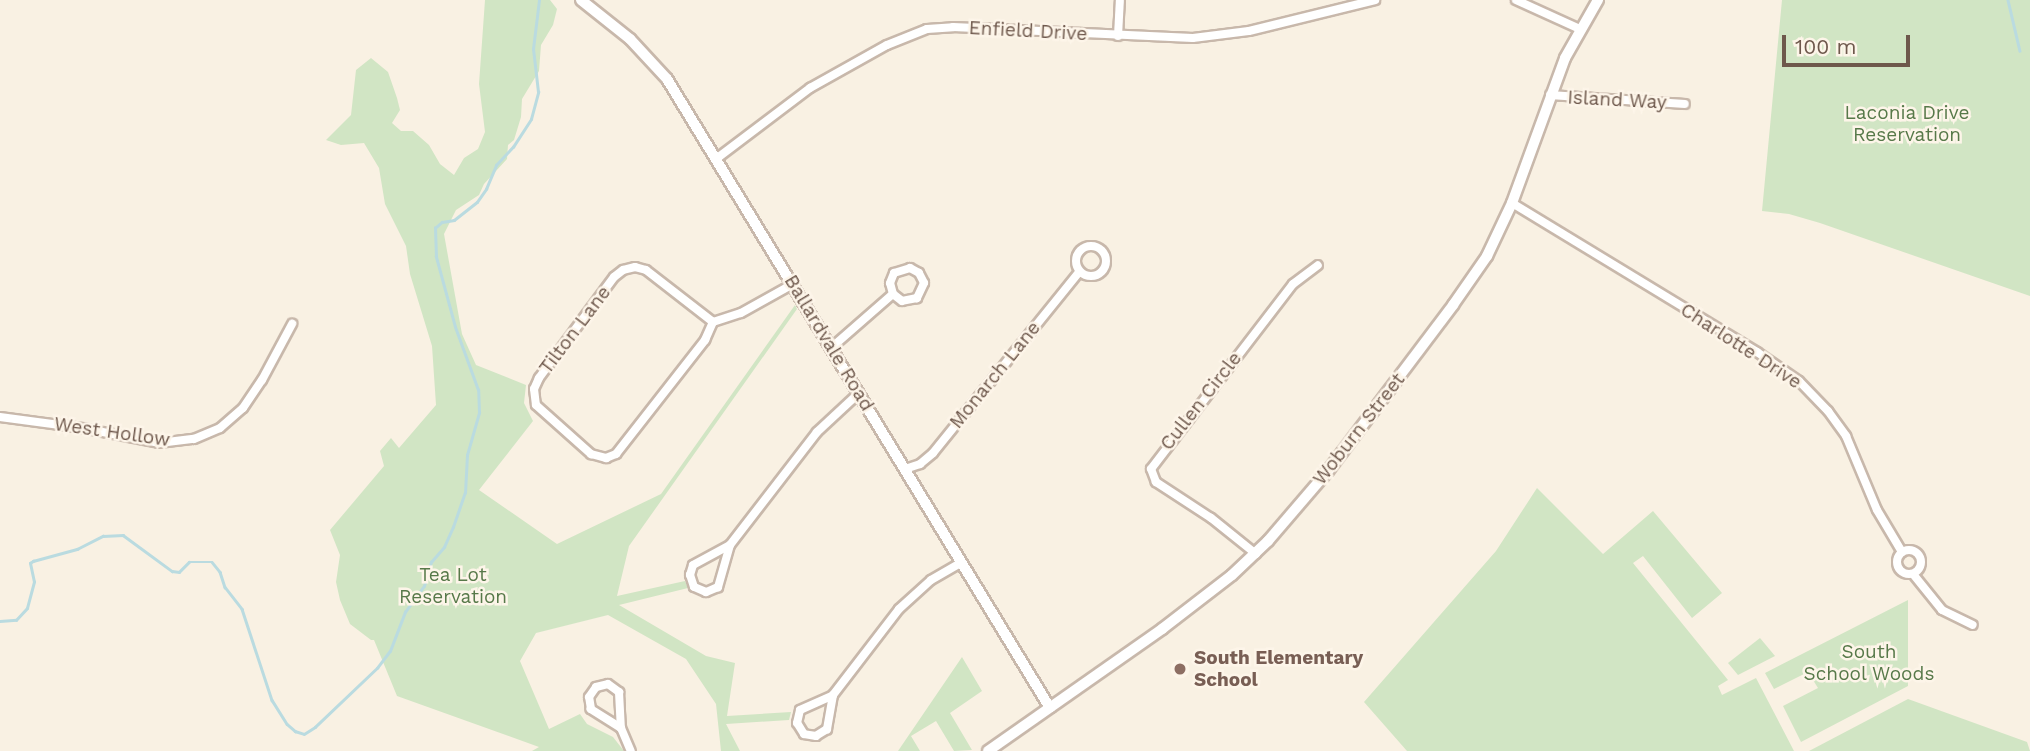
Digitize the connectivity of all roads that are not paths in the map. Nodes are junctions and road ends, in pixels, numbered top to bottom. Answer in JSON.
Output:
{"nodes":[{"id":1,"x":581,"y":0,"type":"edge"},
{"id":2,"x":1120,"y":0,"type":"edge"},
{"id":3,"x":1375,"y":0,"type":"edge"},
{"id":4,"x":1516,"y":0,"type":"edge"},
{"id":5,"x":1598,"y":0,"type":"edge"},
{"id":6,"x":1580,"y":29,"type":"junction"},
{"id":7,"x":1118,"y":36,"type":"junction"},
{"id":8,"x":1550,"y":95,"type":"junction"},
{"id":9,"x":1685,"y":104,"type":"dead end"},
{"id":10,"x":716,"y":159,"type":"junction"},
{"id":11,"x":1512,"y":203,"type":"junction"},
{"id":12,"x":1318,"y":265,"type":"dead end"},
{"id":13,"x":1079,"y":272,"type":"dead end"},
{"id":14,"x":793,"y":284,"type":"junction"},
{"id":15,"x":893,"y":294,"type":"junction"},
{"id":16,"x":713,"y":322,"type":"junction"},
{"id":17,"x":292,"y":324,"type":"dead end"},
{"id":18,"x":831,"y":348,"type":"junction"},
{"id":19,"x":859,"y":393,"type":"junction"},
{"id":20,"x":0,"y":417,"type":"edge"},
{"id":21,"x":905,"y":469,"type":"junction"},
{"id":22,"x":730,"y":545,"type":"junction"},
{"id":23,"x":1902,"y":552,"type":"junction"},
{"id":24,"x":1256,"y":554,"type":"junction"},
{"id":25,"x":961,"y":563,"type":"junction"},
{"id":26,"x":1913,"y":573,"type":"junction"},
{"id":27,"x":1973,"y":625,"type":"dead end"},
{"id":28,"x":833,"y":695,"type":"junction"},
{"id":29,"x":1051,"y":708,"type":"junction"},
{"id":30,"x":621,"y":728,"type":"junction"},
{"id":31,"x":631,"y":751,"type":"edge"},
{"id":32,"x":988,"y":751,"type":"edge"}],
"edges":[{"from":1,"to":10,"type":"street","name":"Ballardvale Road"},
{"from":2,"to":7,"type":"street"},
{"from":3,"to":7,"type":"street","name":"Enfield Drive"},
{"from":4,"to":6,"type":"street"},
{"from":5,"to":6,"type":"street","name":"Woburn Street"},
{"from":6,"to":8,"type":"street","name":"Woburn Street"},
{"from":7,"to":10,"type":"street","name":"Enfield Drive"},
{"from":8,"to":9,"type":"street","name":"Island Way"},
{"from":8,"to":11,"type":"street","name":"Woburn Street"},
{"from":10,"to":14,"type":"street","name":"Ballardvale Road"},
{"from":11,"to":23,"type":"street","name":"Charlotte Drive"},
{"from":11,"to":24,"type":"street","name":"Woburn Street"},
{"from":12,"to":24,"type":"street","name":"Cullen Circle"},
{"from":13,"to":21,"type":"street","name":"Monarch Lane"},
{"from":14,"to":16,"type":"street"},
{"from":14,"to":18,"type":"street","name":"Ballardvale Road"},
{"from":15,"to":15,"type":"street"},
{"from":15,"to":18,"type":"street"},
{"from":16,"to":16,"type":"street","name":"Tilton Lane"},
{"from":17,"to":20,"type":"street","name":"West Hollow"},
{"from":18,"to":19,"type":"street","name":"Ballardvale Road"},
{"from":19,"to":21,"type":"street","name":"Ballardvale Road"},
{"from":19,"to":22,"type":"street"},
{"from":21,"to":25,"type":"street","name":"Ballardvale Road"},
{"from":22,"to":22,"type":"street"},
{"from":23,"to":26,"type":"street","name":"Charlotte Drive"},
{"from":23,"to":26,"type":"street","name":"Charlotte Drive"},
{"from":24,"to":29,"type":"street","name":"Woburn Street"},
{"from":25,"to":28,"type":"street"},
{"from":25,"to":29,"type":"street","name":"Ballardvale Road"},
{"from":26,"to":27,"type":"street","name":"Charlotte Drive"},
{"from":28,"to":28,"type":"street"},
{"from":29,"to":32,"type":"street","name":"Woburn Street"},
{"from":30,"to":30,"type":"street"},
{"from":30,"to":31,"type":"street"}]}
